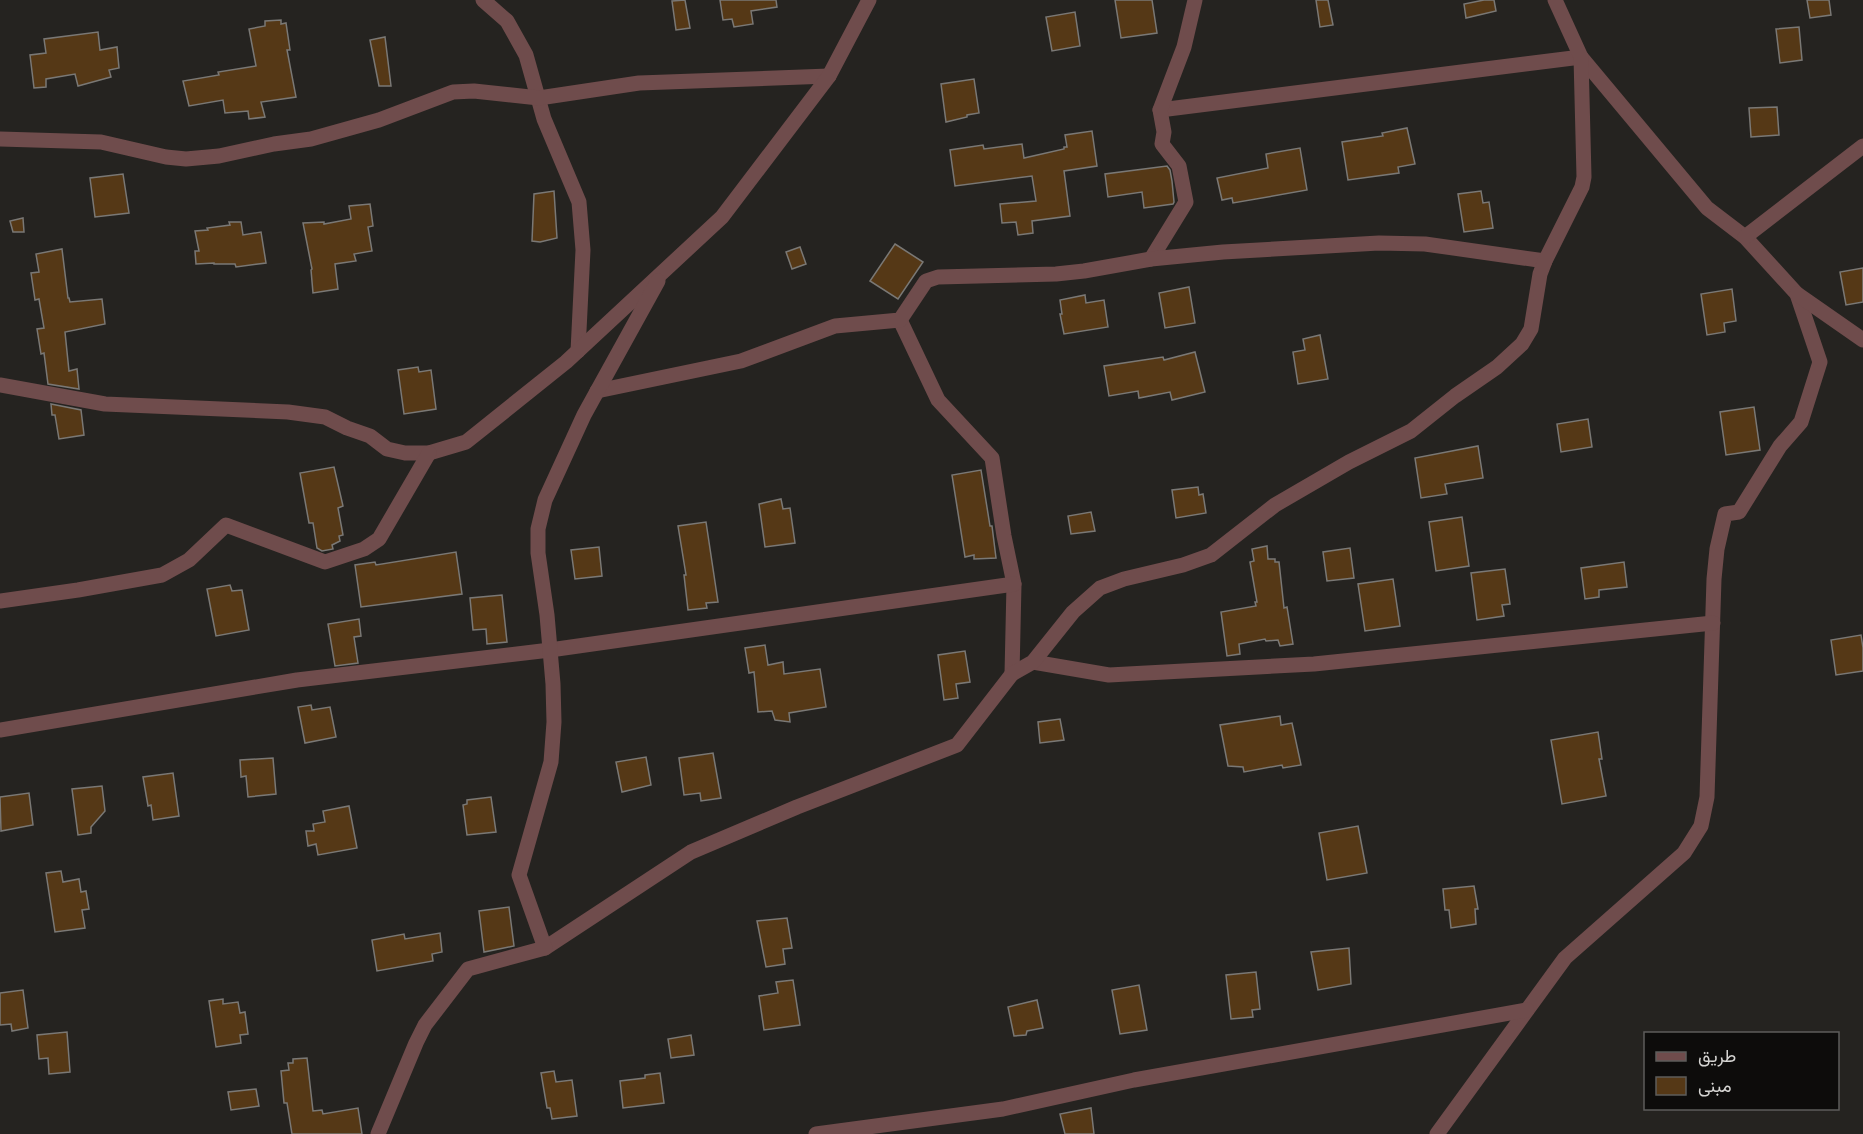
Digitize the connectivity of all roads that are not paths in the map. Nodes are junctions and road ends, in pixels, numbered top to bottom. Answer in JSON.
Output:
{"nodes":[{"id":1,"x":483,"y":0,"type":"edge"},
{"id":2,"x":869,"y":0,"type":"edge"},
{"id":3,"x":1195,"y":0,"type":"edge"},
{"id":4,"x":1555,"y":0,"type":"edge"},
{"id":5,"x":1581,"y":57,"type":"junction"},
{"id":6,"x":830,"y":76,"type":"junction"},
{"id":7,"x":539,"y":98,"type":"junction"},
{"id":8,"x":1160,"y":110,"type":"junction"},
{"id":9,"x":0,"y":139,"type":"edge"},
{"id":10,"x":1863,"y":146,"type":"edge"},
{"id":11,"x":1745,"y":237,"type":"junction"},
{"id":12,"x":1151,"y":259,"type":"junction"},
{"id":13,"x":1545,"y":261,"type":"junction"},
{"id":14,"x":665,"y":270,"type":"junction"},
{"id":15,"x":1797,"y":294,"type":"junction"},
{"id":16,"x":900,"y":320,"type":"junction"},
{"id":17,"x":1863,"y":340,"type":"edge"},
{"id":18,"x":578,"y":351,"type":"junction"},
{"id":19,"x":0,"y":385,"type":"edge"},
{"id":20,"x":597,"y":391,"type":"junction"},
{"id":21,"x":429,"y":453,"type":"junction"},
{"id":22,"x":1014,"y":584,"type":"junction"},
{"id":23,"x":0,"y":601,"type":"edge"},
{"id":24,"x":1713,"y":623,"type":"junction"},
{"id":25,"x":550,"y":650,"type":"junction"},
{"id":26,"x":1033,"y":662,"type":"junction"},
{"id":27,"x":1012,"y":674,"type":"junction"},
{"id":28,"x":0,"y":730,"type":"edge"},
{"id":29,"x":545,"y":948,"type":"junction"},
{"id":30,"x":1527,"y":1010,"type":"junction"},
{"id":31,"x":378,"y":1134,"type":"edge"},
{"id":32,"x":816,"y":1134,"type":"edge"},
{"id":33,"x":1437,"y":1134,"type":"edge"}],
"edges":[{"from":1,"to":7,"type":"street"},
{"from":2,"to":6,"type":"street"},
{"from":3,"to":8,"type":"street"},
{"from":4,"to":5,"type":"street"},
{"from":5,"to":8,"type":"street"},
{"from":5,"to":11,"type":"street"},
{"from":5,"to":13,"type":"street"},
{"from":6,"to":7,"type":"street"},
{"from":6,"to":14,"type":"street"},
{"from":7,"to":9,"type":"street"},
{"from":7,"to":18,"type":"street"},
{"from":8,"to":12,"type":"street"},
{"from":10,"to":11,"type":"street"},
{"from":11,"to":15,"type":"street"},
{"from":12,"to":13,"type":"street"},
{"from":12,"to":16,"type":"street"},
{"from":13,"to":26,"type":"street"},
{"from":14,"to":18,"type":"street"},
{"from":14,"to":20,"type":"street"},
{"from":15,"to":17,"type":"street"},
{"from":15,"to":24,"type":"street"},
{"from":16,"to":20,"type":"street"},
{"from":16,"to":22,"type":"street"},
{"from":18,"to":21,"type":"street"},
{"from":19,"to":21,"type":"street"},
{"from":20,"to":25,"type":"street"},
{"from":21,"to":23,"type":"street"},
{"from":22,"to":25,"type":"street"},
{"from":22,"to":27,"type":"street"},
{"from":24,"to":26,"type":"street"},
{"from":24,"to":30,"type":"street"},
{"from":25,"to":28,"type":"street"},
{"from":25,"to":29,"type":"street"},
{"from":26,"to":27,"type":"street"},
{"from":27,"to":29,"type":"street"},
{"from":29,"to":31,"type":"street"},
{"from":30,"to":32,"type":"street"},
{"from":30,"to":33,"type":"street"}]}
